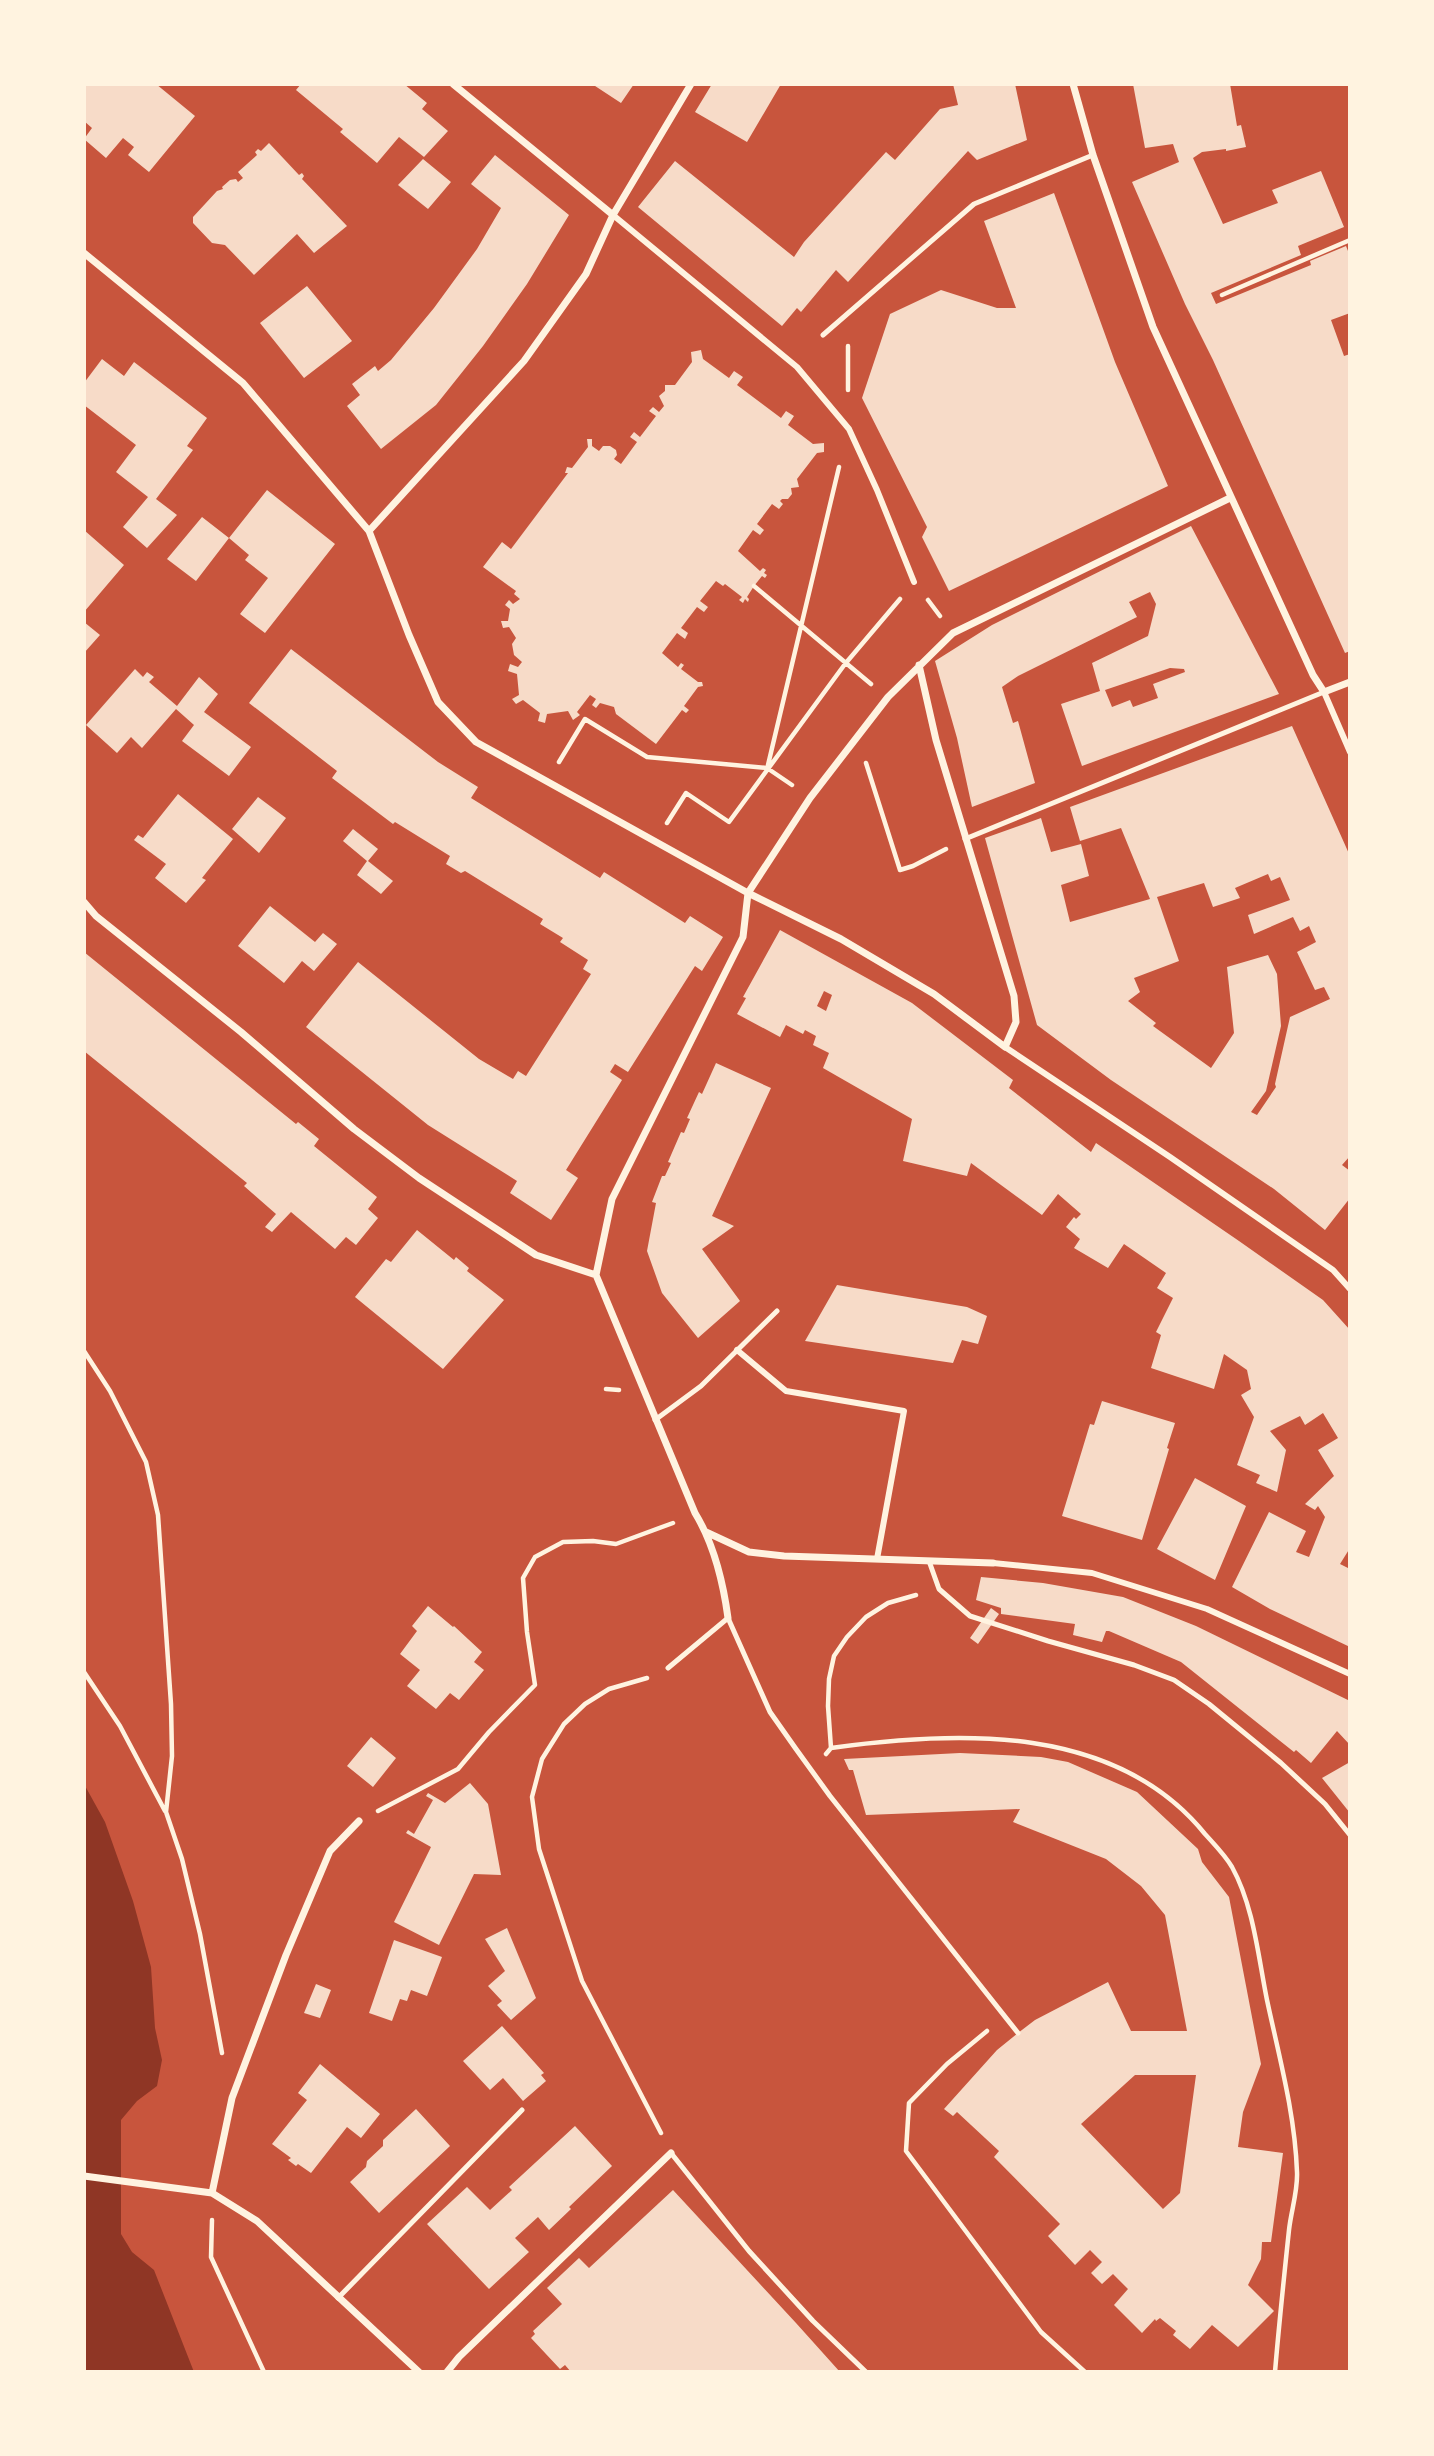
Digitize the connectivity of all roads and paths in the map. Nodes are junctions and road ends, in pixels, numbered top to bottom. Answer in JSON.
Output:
{"nodes":[{"id":1,"x":453,"y":84,"type":"edge"},
{"id":2,"x":691,"y":84,"type":"edge"},
{"id":3,"x":1073,"y":84,"type":"edge"},
{"id":4,"x":1093,"y":155,"type":"junction"},
{"id":5,"x":613,"y":215,"type":"junction"},
{"id":6,"x":1350,"y":240,"type":"edge"},
{"id":7,"x":84,"y":253,"type":"edge"},
{"id":8,"x":1222,"y":295,"type":"dead end"},
{"id":9,"x":848,"y":314,"type":"junction"},
{"id":10,"x":822,"y":335,"type":"dead end"},
{"id":11,"x":849,"y":429,"type":"junction"},
{"id":12,"x":1230,"y":498,"type":"junction"},
{"id":13,"x":369,"y":531,"type":"junction"},
{"id":14,"x":914,"y":582,"type":"junction"},
{"id":15,"x":754,"y":586,"type":"dead end"},
{"id":16,"x":800,"y":626,"type":"junction"},
{"id":17,"x":953,"y":633,"type":"junction"},
{"id":18,"x":845,"y":664,"type":"junction"},
{"id":19,"x":919,"y":665,"type":"junction"},
{"id":20,"x":1350,"y":682,"type":"edge"},
{"id":21,"x":1324,"y":692,"type":"junction"},
{"id":22,"x":856,"y":739,"type":"junction"},
{"id":23,"x":1347,"y":740,"type":"edge"},
{"id":24,"x":1350,"y":752,"type":"edge"},
{"id":25,"x":767,"y":768,"type":"junction"},
{"id":26,"x":547,"y":781,"type":"junction"},
{"id":27,"x":965,"y":839,"type":"junction"},
{"id":28,"x":655,"y":841,"type":"junction"},
{"id":29,"x":748,"y":893,"type":"junction"},
{"id":30,"x":84,"y":902,"type":"edge"},
{"id":31,"x":1005,"y":1046,"type":"junction"},
{"id":32,"x":596,"y":1275,"type":"junction"},
{"id":33,"x":1350,"y":1289,"type":"edge"},
{"id":34,"x":777,"y":1311,"type":"dead end"},
{"id":35,"x":737,"y":1350,"type":"junction"},
{"id":36,"x":84,"y":1351,"type":"edge"},
{"id":37,"x":656,"y":1420,"type":"junction"},
{"id":38,"x":695,"y":1513,"type":"junction"},
{"id":39,"x":706,"y":1532,"type":"junction"},
{"id":40,"x":877,"y":1559,"type":"junction"},
{"id":41,"x":929,"y":1561,"type":"junction"},
{"id":42,"x":993,"y":1563,"type":"joint"},
{"id":43,"x":939,"y":1589,"type":"junction"},
{"id":44,"x":728,"y":1618,"type":"junction"},
{"id":45,"x":668,"y":1668,"type":"joint"},
{"id":46,"x":84,"y":1672,"type":"edge"},
{"id":47,"x":1350,"y":1674,"type":"edge"},
{"id":48,"x":831,"y":1748,"type":"junction"},
{"id":49,"x":812,"y":1771,"type":"junction"},
{"id":50,"x":166,"y":1812,"type":"junction"},
{"id":51,"x":359,"y":1821,"type":"joint"},
{"id":52,"x":1350,"y":1835,"type":"edge"},
{"id":53,"x":1005,"y":2017,"type":"junction"},
{"id":54,"x":1018,"y":2033,"type":"dead end"},
{"id":55,"x":232,"y":2098,"type":"junction"},
{"id":56,"x":522,"y":2110,"type":"dead end"},
{"id":57,"x":671,"y":2152,"type":"junction"},
{"id":58,"x":84,"y":2176,"type":"edge"},
{"id":59,"x":212,"y":2193,"type":"junction"},
{"id":60,"x":338,"y":2298,"type":"junction"},
{"id":61,"x":264,"y":2372,"type":"edge"},
{"id":62,"x":419,"y":2372,"type":"edge"},
{"id":63,"x":447,"y":2372,"type":"edge"},
{"id":64,"x":866,"y":2372,"type":"edge"},
{"id":65,"x":1085,"y":2372,"type":"edge"},
{"id":66,"x":1275,"y":2372,"type":"edge"}],
"edges":[{"from":1,"to":5,"type":"street"},
{"from":2,"to":5,"type":"street"},
{"from":3,"to":4,"type":"street"},
{"from":4,"to":9,"type":"lane"},
{"from":4,"to":12,"type":"street"},
{"from":5,"to":11,"type":"street"},
{"from":5,"to":13,"type":"street"},
{"from":6,"to":8,"type":"path"},
{"from":7,"to":13,"type":"street"},
{"from":9,"to":10,"type":"lane"},
{"from":9,"to":11,"type":"path"},
{"from":11,"to":14,"type":"street"},
{"from":11,"to":16,"type":"path"},
{"from":12,"to":17,"type":"street"},
{"from":12,"to":21,"type":"street"},
{"from":13,"to":26,"type":"street"},
{"from":14,"to":17,"type":"path"},
{"from":14,"to":18,"type":"path"},
{"from":15,"to":16,"type":"path"},
{"from":16,"to":18,"type":"path"},
{"from":16,"to":25,"type":"path"},
{"from":17,"to":19,"type":"street"},
{"from":18,"to":25,"type":"path"},
{"from":19,"to":22,"type":"street"},
{"from":19,"to":27,"type":"street"},
{"from":20,"to":21,"type":"street"},
{"from":21,"to":23,"type":"street"},
{"from":21,"to":27,"type":"lane"},
{"from":22,"to":27,"type":"path"},
{"from":22,"to":29,"type":"street"},
{"from":23,"to":24,"type":"street"},
{"from":25,"to":26,"type":"path"},
{"from":25,"to":28,"type":"path"},
{"from":26,"to":28,"type":"street"},
{"from":27,"to":31,"type":"street"},
{"from":28,"to":29,"type":"street"},
{"from":29,"to":31,"type":"street"},
{"from":29,"to":32,"type":"street"},
{"from":30,"to":32,"type":"street"},
{"from":31,"to":33,"type":"street"},
{"from":32,"to":37,"type":"street"},
{"from":34,"to":35,"type":"lane"},
{"from":35,"to":37,"type":"lane"},
{"from":35,"to":40,"type":"street"},
{"from":36,"to":50,"type":"path"},
{"from":37,"to":38,"type":"street"},
{"from":38,"to":39,"type":"street"},
{"from":38,"to":51,"type":"path"},
{"from":39,"to":40,"type":"street"},
{"from":39,"to":44,"type":"street"},
{"from":40,"to":41,"type":"street"},
{"from":41,"to":42,"type":"street"},
{"from":41,"to":43,"type":"lane"},
{"from":42,"to":47,"type":"street"},
{"from":43,"to":48,"type":"path"},
{"from":43,"to":52,"type":"lane"},
{"from":44,"to":45,"type":"lane"},
{"from":44,"to":49,"type":"lane"},
{"from":45,"to":57,"type":"path"},
{"from":46,"to":50,"type":"path"},
{"from":48,"to":49,"type":"path"},
{"from":48,"to":66,"type":"path"},
{"from":49,"to":53,"type":"lane"},
{"from":50,"to":55,"type":"path"},
{"from":51,"to":55,"type":"street"},
{"from":53,"to":54,"type":"lane"},
{"from":53,"to":65,"type":"path"},
{"from":55,"to":59,"type":"street"},
{"from":56,"to":60,"type":"lane"},
{"from":57,"to":63,"type":"street"},
{"from":57,"to":64,"type":"lane"},
{"from":58,"to":59,"type":"street"},
{"from":59,"to":60,"type":"street"},
{"from":59,"to":61,"type":"path"},
{"from":60,"to":62,"type":"street"}]}
